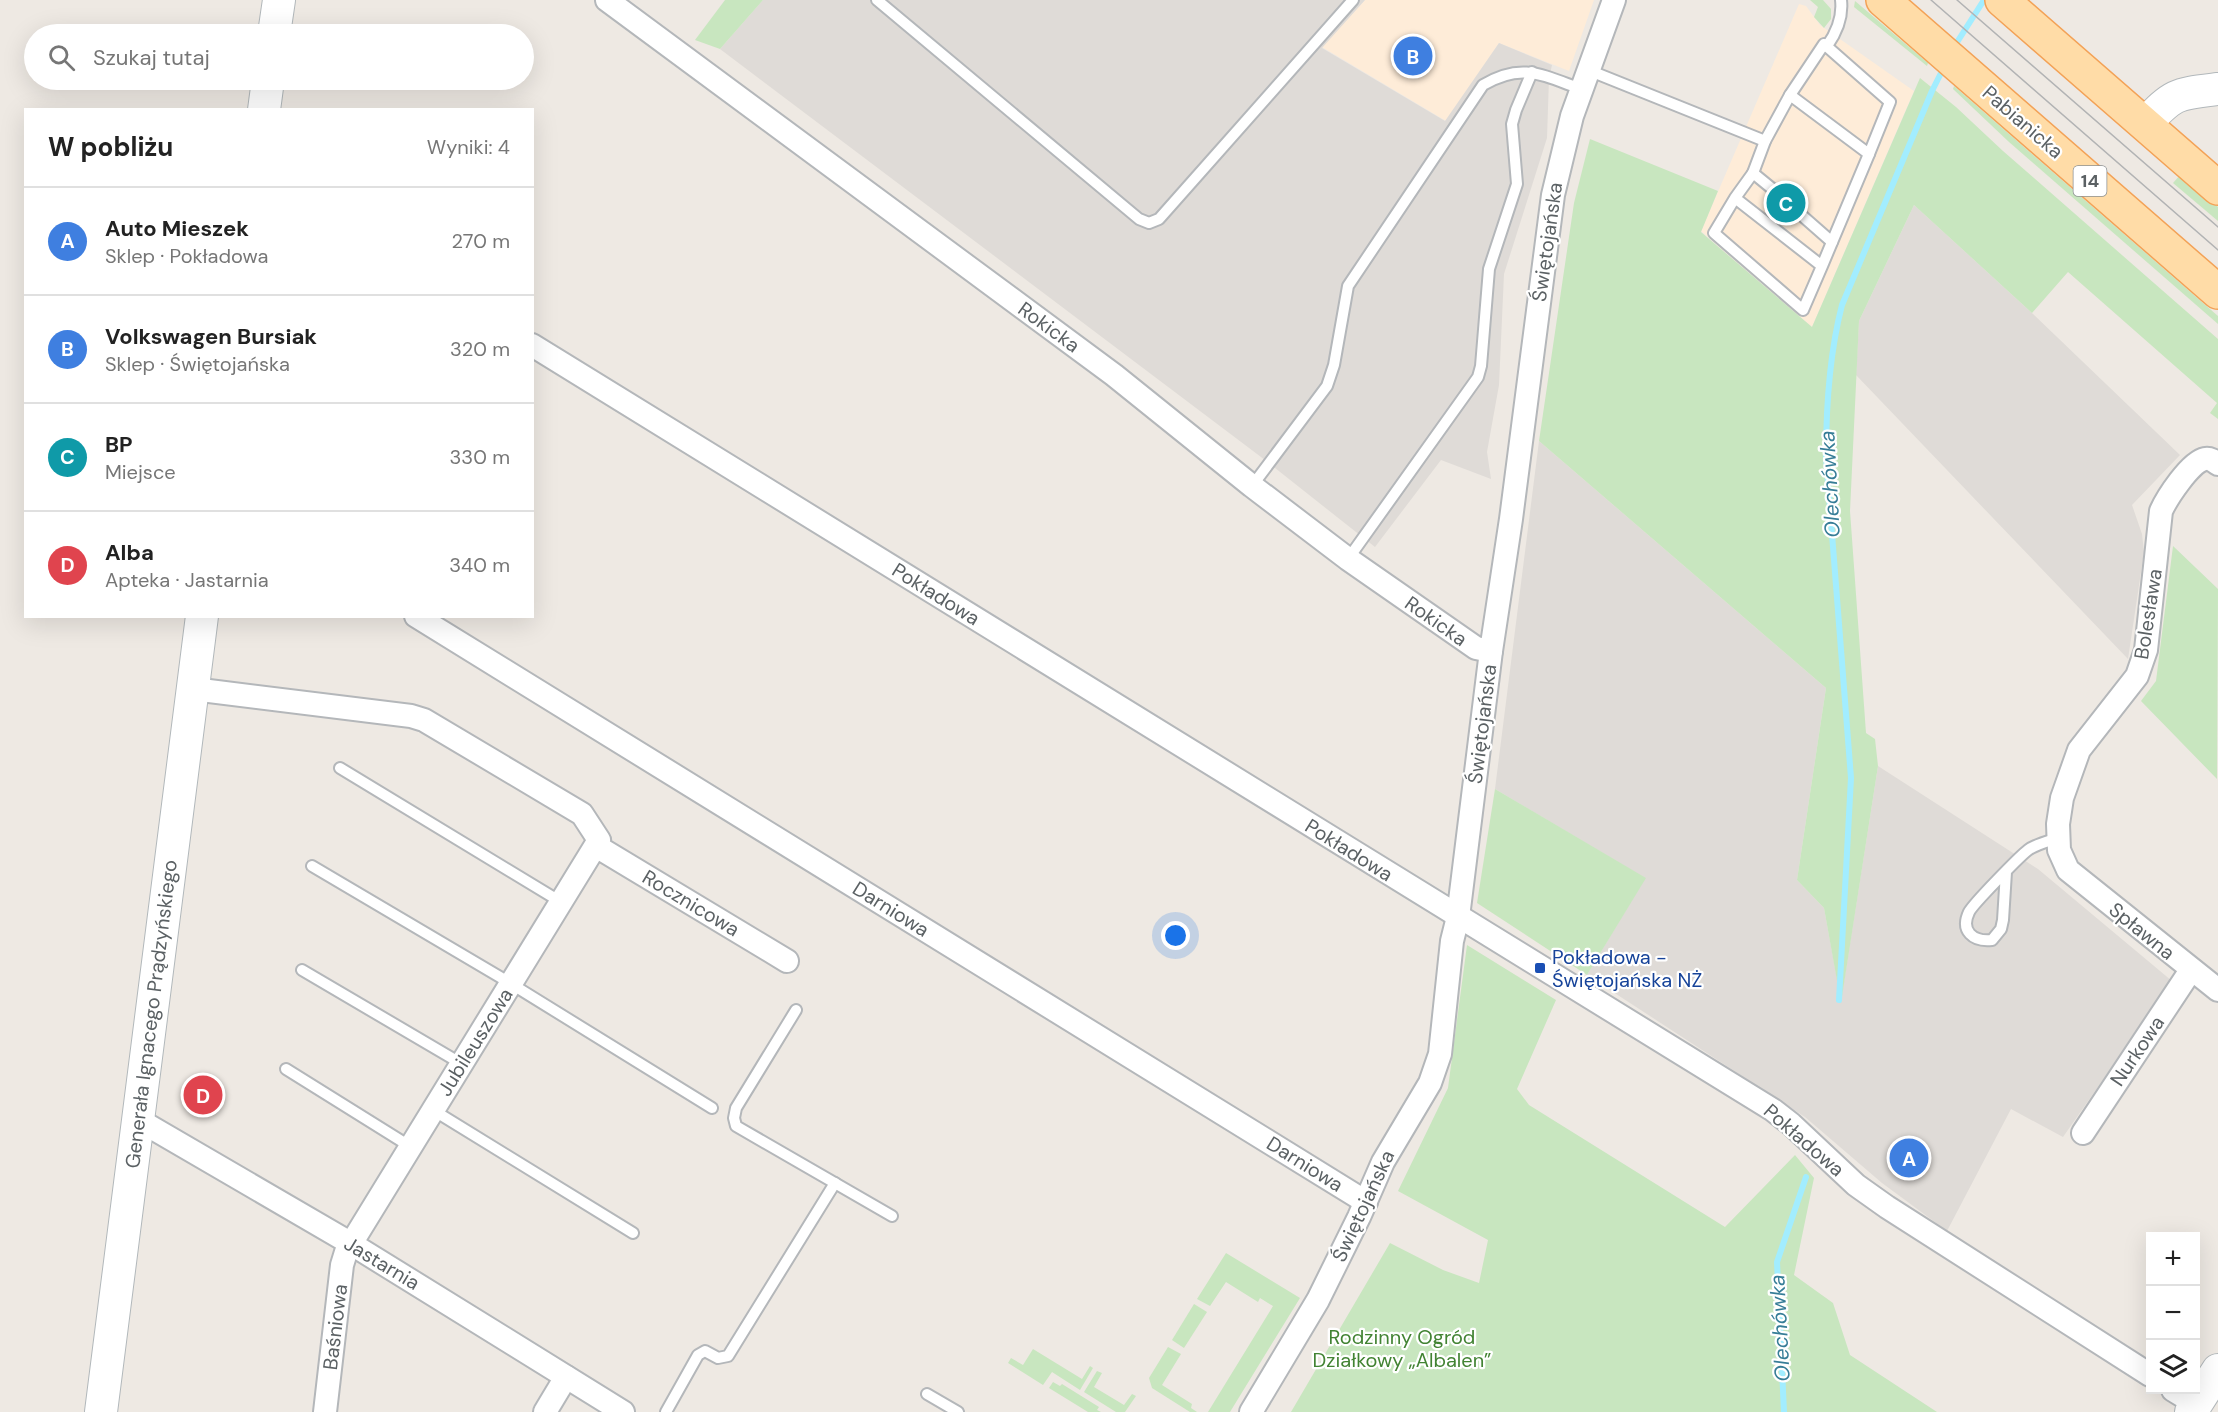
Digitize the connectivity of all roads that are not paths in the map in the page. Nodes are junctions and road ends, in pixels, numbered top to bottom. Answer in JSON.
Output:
{"nodes":[{"id":1,"x":279,"y":0,"type":"edge"},
{"id":2,"x":607,"y":0,"type":"edge"},
{"id":3,"x":877,"y":0,"type":"edge"},
{"id":4,"x":1353,"y":0,"type":"edge"},
{"id":5,"x":1614,"y":0,"type":"edge"},
{"id":6,"x":1841,"y":0,"type":"edge"},
{"id":7,"x":1883,"y":0,"type":"edge"},
{"id":8,"x":2002,"y":0,"type":"edge"},
{"id":9,"x":275,"y":24,"type":"edge"},
{"id":10,"x":1827,"y":46,"type":"junction"},
{"id":11,"x":1532,"y":72,"type":"junction"},
{"id":12,"x":1585,"y":79,"type":"junction"},
{"id":13,"x":2218,"y":89,"type":"edge"},
{"id":14,"x":267,"y":90,"type":"edge"},
{"id":15,"x":1790,"y":95,"type":"junction"},
{"id":16,"x":264,"y":108,"type":"edge"},
{"id":17,"x":2145,"y":124,"type":"junction"},
{"id":18,"x":1765,"y":141,"type":"junction"},
{"id":19,"x":1869,"y":154,"type":"junction"},
{"id":20,"x":1753,"y":172,"type":"junction"},
{"id":21,"x":2218,"y":188,"type":"edge"},
{"id":22,"x":1775,"y":191,"type":"dead end"},
{"id":23,"x":1735,"y":198,"type":"junction"},
{"id":24,"x":1800,"y":213,"type":"dead end"},
{"id":25,"x":1832,"y":242,"type":"junction"},
{"id":26,"x":1821,"y":266,"type":"junction"},
{"id":27,"x":2218,"y":292,"type":"edge"},
{"id":28,"x":534,"y":346,"type":"edge"},
{"id":29,"x":2212,"y":462,"type":"edge"},
{"id":30,"x":1252,"y":486,"type":"junction"},
{"id":31,"x":1348,"y":559,"type":"junction"},
{"id":32,"x":202,"y":618,"type":"edge"},
{"id":33,"x":419,"y":618,"type":"edge"},
{"id":34,"x":1491,"y":651,"type":"junction"},
{"id":35,"x":193,"y":689,"type":"junction"},
{"id":36,"x":340,"y":768,"type":"dead end"},
{"id":37,"x":2058,"y":838,"type":"junction"},
{"id":38,"x":598,"y":843,"type":"junction"},
{"id":39,"x":312,"y":866,"type":"dead end"},
{"id":40,"x":2068,"y":870,"type":"joint"},
{"id":41,"x":2006,"y":872,"type":"junction"},
{"id":42,"x":561,"y":902,"type":"junction"},
{"id":43,"x":1458,"y":917,"type":"junction"},
{"id":44,"x":787,"y":961,"type":"dead end"},
{"id":45,"x":302,"y":970,"type":"dead end"},
{"id":46,"x":2191,"y":970,"type":"junction"},
{"id":47,"x":511,"y":984,"type":"junction"},
{"id":48,"x":2218,"y":990,"type":"edge"},
{"id":49,"x":796,"y":1011,"type":"dead end"},
{"id":50,"x":462,"y":1064,"type":"junction"},
{"id":51,"x":286,"y":1069,"type":"dead end"},
{"id":52,"x":712,"y":1108,"type":"dead end"},
{"id":53,"x":433,"y":1110,"type":"junction"},
{"id":54,"x":137,"y":1119,"type":"junction"},
{"id":55,"x":2083,"y":1133,"type":"dead end"},
{"id":56,"x":411,"y":1147,"type":"junction"},
{"id":57,"x":835,"y":1183,"type":"junction"},
{"id":58,"x":1366,"y":1202,"type":"junction"},
{"id":59,"x":892,"y":1216,"type":"dead end"},
{"id":60,"x":633,"y":1233,"type":"dead end"},
{"id":61,"x":350,"y":1244,"type":"junction"},
{"id":62,"x":2146,"y":1372,"type":"edge"},
{"id":63,"x":2218,"y":1372,"type":"edge"},
{"id":64,"x":566,"y":1377,"type":"junction"},
{"id":65,"x":927,"y":1394,"type":"dead end"},
{"id":66,"x":2187,"y":1402,"type":"edge"},
{"id":67,"x":101,"y":1412,"type":"edge"},
{"id":68,"x":325,"y":1412,"type":"edge"},
{"id":69,"x":545,"y":1412,"type":"edge"},
{"id":70,"x":623,"y":1412,"type":"edge"},
{"id":71,"x":666,"y":1412,"type":"edge"},
{"id":72,"x":957,"y":1412,"type":"edge"},
{"id":73,"x":1251,"y":1412,"type":"edge"}],
"edges":[{"from":1,"to":9,"type":"street"},
{"from":2,"to":30,"type":"street","name":"Rokicka"},
{"from":3,"to":4,"type":"lane"},
{"from":5,"to":12,"type":"street","name":"Świętojańska"},
{"from":6,"to":10,"type":"lane"},
{"from":7,"to":27,"type":"main road","name":"Pabianicka","number":"14"},
{"from":8,"to":17,"type":"main road"},
{"from":10,"to":15,"type":"lane"},
{"from":10,"to":19,"type":"lane"},
{"from":11,"to":12,"type":"lane"},
{"from":11,"to":30,"type":"lane"},
{"from":11,"to":31,"type":"lane"},
{"from":12,"to":18,"type":"lane"},
{"from":12,"to":34,"type":"street","name":"Świętojańska"},
{"from":13,"to":17,"type":"street"},
{"from":14,"to":16,"type":"street"},
{"from":15,"to":18,"type":"lane"},
{"from":15,"to":19,"type":"lane"},
{"from":17,"to":21,"type":"main road"},
{"from":18,"to":20,"type":"lane"},
{"from":19,"to":25,"type":"lane"},
{"from":20,"to":22,"type":"lane"},
{"from":20,"to":23,"type":"lane"},
{"from":23,"to":26,"type":"lane"},
{"from":23,"to":26,"type":"lane"},
{"from":24,"to":25,"type":"lane"},
{"from":25,"to":26,"type":"lane"},
{"from":28,"to":43,"type":"street","name":"Pokładowa"},
{"from":29,"to":37,"type":"street","name":"Bolesława"},
{"from":30,"to":31,"type":"street","name":"Rokicka"},
{"from":31,"to":34,"type":"street","name":"Rokicka"},
{"from":32,"to":35,"type":"street","name":"Generała Ignacego Prądzyńskiego"},
{"from":33,"to":58,"type":"street","name":"Darniowa"},
{"from":34,"to":43,"type":"street","name":"Świętojańska"},
{"from":35,"to":38,"type":"street"},
{"from":35,"to":54,"type":"street","name":"Generała Ignacego Prądzyńskiego"},
{"from":36,"to":42,"type":"lane"},
{"from":37,"to":40,"type":"street","name":"Bolesława"},
{"from":37,"to":41,"type":"lane"},
{"from":38,"to":42,"type":"street","name":"Jubileuszowa"},
{"from":38,"to":44,"type":"street","name":"Rocznicowa"},
{"from":39,"to":47,"type":"lane"},
{"from":40,"to":46,"type":"street","name":"Spławna"},
{"from":41,"to":41,"type":"lane"},
{"from":42,"to":47,"type":"street","name":"Jubileuszowa"},
{"from":43,"to":58,"type":"street","name":"Świętojańska"},
{"from":43,"to":62,"type":"street","name":"Pokładowa"},
{"from":45,"to":50,"type":"lane"},
{"from":46,"to":48,"type":"street","name":"Spławna"},
{"from":46,"to":55,"type":"street","name":"Nurkowa"},
{"from":47,"to":50,"type":"street","name":"Jubileuszowa"},
{"from":47,"to":52,"type":"lane"},
{"from":49,"to":57,"type":"lane"},
{"from":50,"to":53,"type":"street","name":"Jubileuszowa"},
{"from":51,"to":56,"type":"lane"},
{"from":53,"to":56,"type":"street","name":"Jubileuszowa"},
{"from":53,"to":60,"type":"lane"},
{"from":54,"to":61,"type":"street","name":"Jastarnia"},
{"from":54,"to":67,"type":"street","name":"Generała Ignacego Prądzyńskiego"},
{"from":56,"to":61,"type":"street","name":"Jubileuszowa"},
{"from":57,"to":59,"type":"lane"},
{"from":57,"to":71,"type":"lane"},
{"from":58,"to":73,"type":"street","name":"Świętojańska"},
{"from":61,"to":64,"type":"street","name":"Jastarnia"},
{"from":61,"to":68,"type":"street","name":"Baśniowa"},
{"from":63,"to":66,"type":"street"},
{"from":64,"to":69,"type":"street"},
{"from":64,"to":70,"type":"street","name":"Jastarnia"},
{"from":65,"to":72,"type":"lane"}]}
